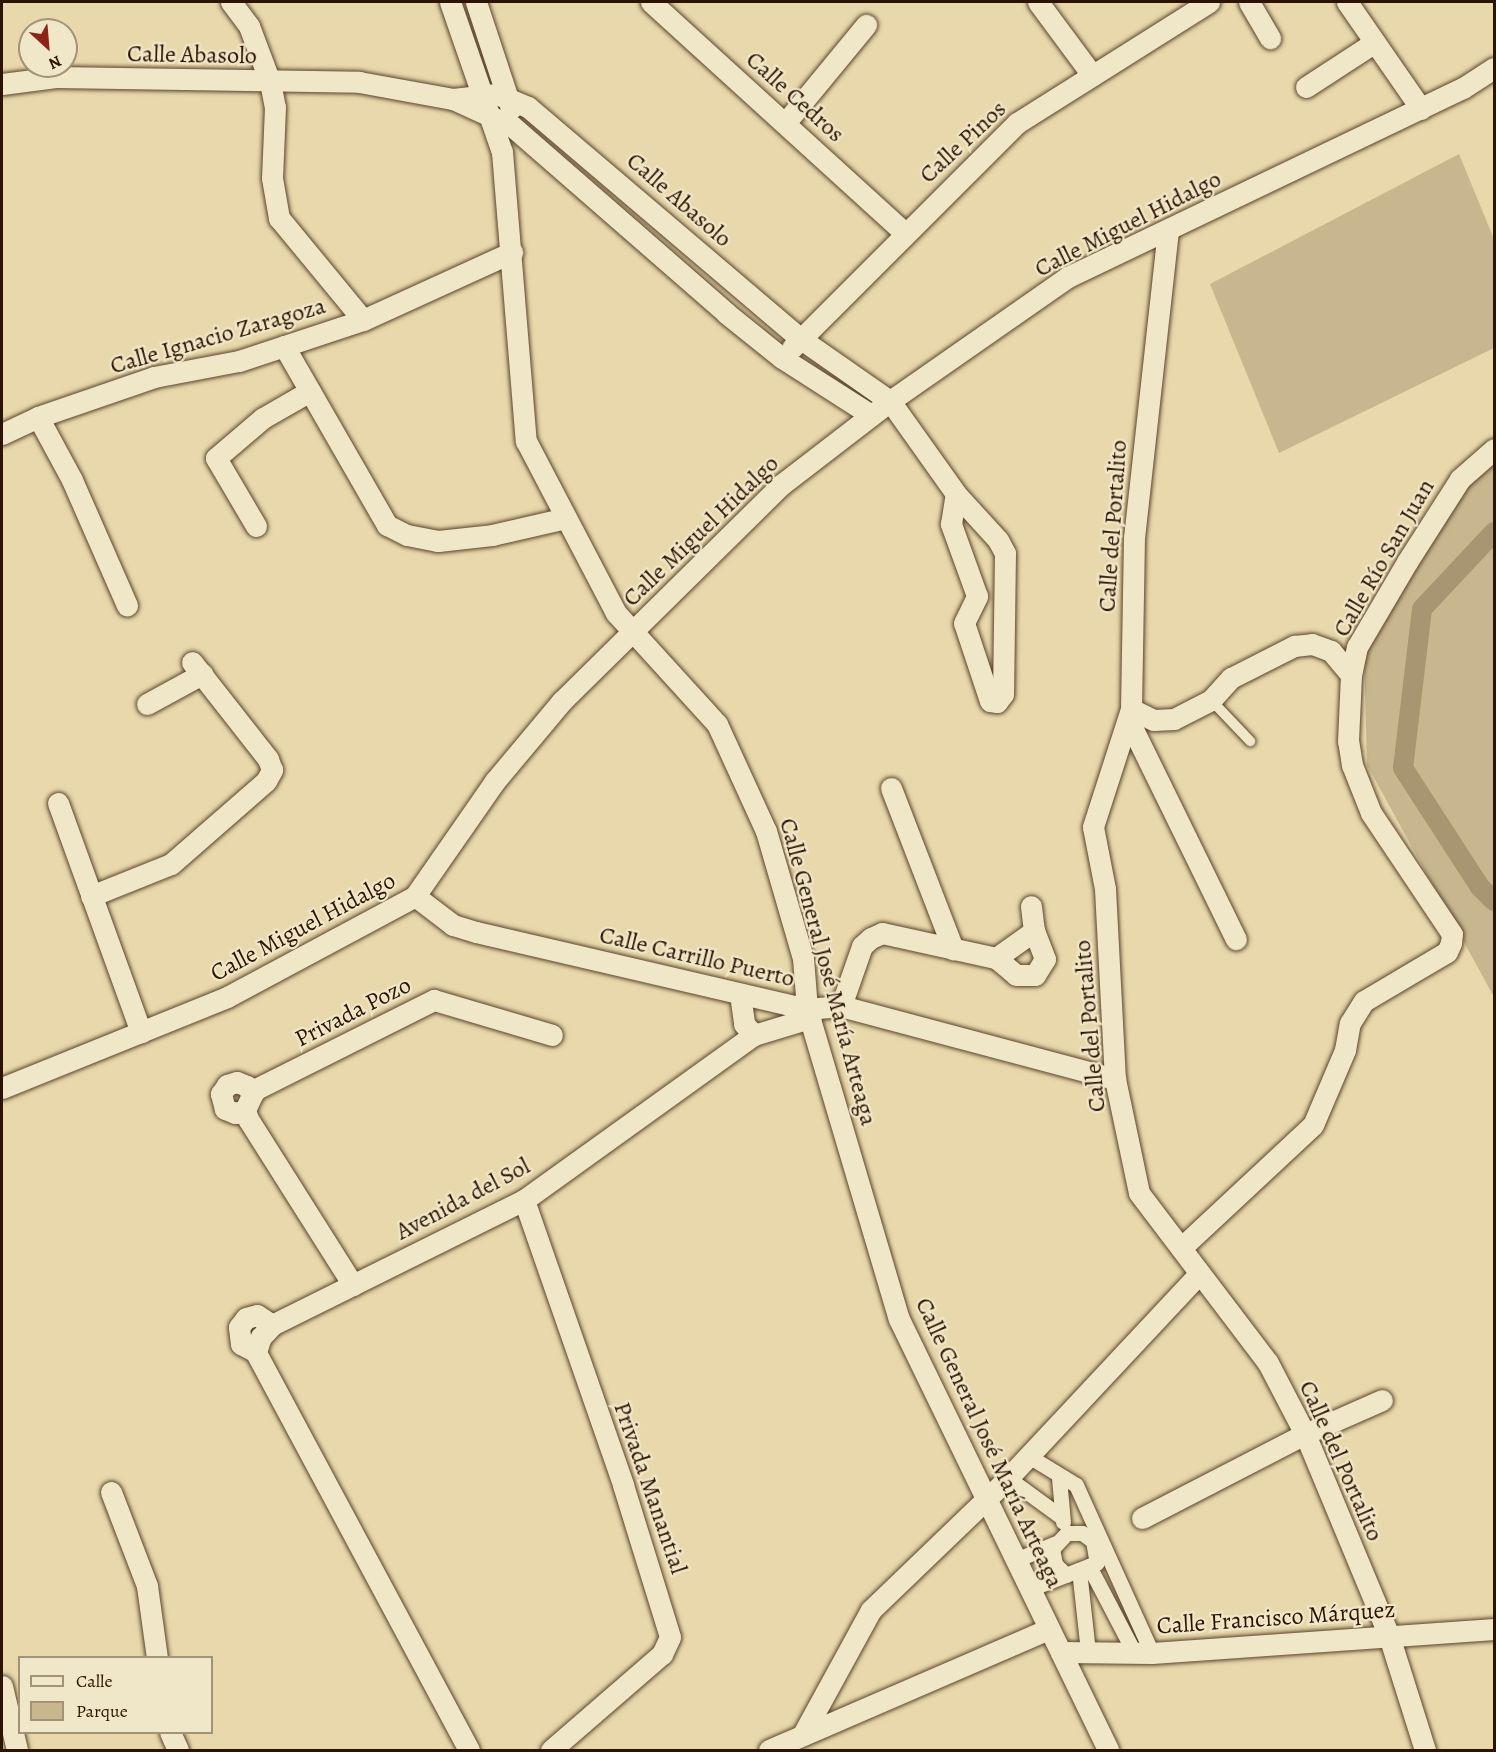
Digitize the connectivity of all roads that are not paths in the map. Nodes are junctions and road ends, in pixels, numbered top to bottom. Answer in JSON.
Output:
{"nodes":[{"id":1,"x":231,"y":2,"type":"edge"},
{"id":2,"x":450,"y":2,"type":"edge"},
{"id":3,"x":476,"y":2,"type":"edge"},
{"id":4,"x":651,"y":2,"type":"edge"},
{"id":5,"x":1038,"y":2,"type":"edge"},
{"id":6,"x":1209,"y":2,"type":"edge"},
{"id":7,"x":1249,"y":2,"type":"edge"},
{"id":8,"x":1347,"y":2,"type":"edge"},
{"id":9,"x":867,"y":25,"type":"dead end"},
{"id":10,"x":1270,"y":38,"type":"dead end"},
{"id":11,"x":1375,"y":42,"type":"junction"},
{"id":12,"x":1494,"y":68,"type":"edge"},
{"id":13,"x":1092,"y":75,"type":"junction"},
{"id":14,"x":270,"y":82,"type":"junction"},
{"id":15,"x":2,"y":84,"type":"edge"},
{"id":16,"x":1306,"y":87,"type":"dead end"},
{"id":17,"x":484,"y":94,"type":"junction"},
{"id":18,"x":509,"y":96,"type":"junction"},
{"id":19,"x":453,"y":99,"type":"junction"},
{"id":20,"x":1421,"y":109,"type":"junction"},
{"id":21,"x":502,"y":122,"type":"junction"},
{"id":22,"x":786,"y":122,"type":"junction"},
{"id":23,"x":555,"y":127,"type":"junction"},
{"id":24,"x":533,"y":143,"type":"junction"},
{"id":25,"x":1168,"y":230,"type":"junction"},
{"id":26,"x":904,"y":232,"type":"junction"},
{"id":27,"x":512,"y":252,"type":"junction"},
{"id":28,"x":746,"y":291,"type":"junction"},
{"id":29,"x":726,"y":313,"type":"junction"},
{"id":30,"x":363,"y":320,"type":"junction"},
{"id":31,"x":801,"y":339,"type":"junction"},
{"id":32,"x":284,"y":346,"type":"junction"},
{"id":33,"x":782,"y":358,"type":"junction"},
{"id":34,"x":861,"y":377,"type":"junction"},
{"id":35,"x":310,"y":391,"type":"junction"},
{"id":36,"x":846,"y":399,"type":"junction"},
{"id":37,"x":890,"y":401,"type":"junction"},
{"id":38,"x":871,"y":415,"type":"junction"},
{"id":39,"x":38,"y":417,"type":"junction"},
{"id":40,"x":2,"y":434,"type":"edge"},
{"id":41,"x":1494,"y":449,"type":"edge"},
{"id":42,"x":956,"y":494,"type":"junction"},
{"id":43,"x":566,"y":518,"type":"junction"},
{"id":44,"x":256,"y":525,"type":"dead end"},
{"id":45,"x":127,"y":605,"type":"dead end"},
{"id":46,"x":633,"y":633,"type":"junction"},
{"id":47,"x":1351,"y":675,"type":"junction"},
{"id":48,"x":1211,"y":700,"type":"junction"},
{"id":49,"x":147,"y":704,"type":"dead end"},
{"id":50,"x":1130,"y":715,"type":"junction"},
{"id":51,"x":1250,"y":741,"type":"dead end"},
{"id":52,"x":891,"y":788,"type":"dead end"},
{"id":53,"x":58,"y":802,"type":"dead end"},
{"id":54,"x":91,"y":896,"type":"junction"},
{"id":55,"x":415,"y":896,"type":"junction"},
{"id":56,"x":1031,"y":906,"type":"dead end"},
{"id":57,"x":1034,"y":931,"type":"junction"},
{"id":58,"x":1236,"y":939,"type":"dead end"},
{"id":59,"x":953,"y":949,"type":"junction"},
{"id":60,"x":996,"y":958,"type":"junction"},
{"id":61,"x":740,"y":994,"type":"junction"},
{"id":62,"x":841,"y":1006,"type":"junction"},
{"id":63,"x":809,"y":1013,"type":"junction"},
{"id":64,"x":141,"y":1032,"type":"junction"},
{"id":65,"x":552,"y":1035,"type":"dead end"},
{"id":66,"x":753,"y":1035,"type":"junction"},
{"id":67,"x":1115,"y":1079,"type":"junction"},
{"id":68,"x":2,"y":1088,"type":"edge"},
{"id":69,"x":524,"y":1200,"type":"junction"},
{"id":70,"x":1181,"y":1248,"type":"junction"},
{"id":71,"x":1199,"y":1274,"type":"junction"},
{"id":72,"x":352,"y":1285,"type":"junction"},
{"id":73,"x":1382,"y":1400,"type":"dead end"},
{"id":74,"x":1305,"y":1434,"type":"junction"},
{"id":75,"x":1027,"y":1455,"type":"junction"},
{"id":76,"x":1008,"y":1478,"type":"junction"},
{"id":77,"x":1059,"y":1478,"type":"junction"},
{"id":78,"x":111,"y":1491,"type":"dead end"},
{"id":79,"x":985,"y":1497,"type":"junction"},
{"id":80,"x":1060,"y":1516,"type":"junction"},
{"id":81,"x":1142,"y":1518,"type":"dead end"},
{"id":82,"x":1061,"y":1538,"type":"junction"},
{"id":83,"x":1016,"y":1560,"type":"junction"},
{"id":84,"x":1088,"y":1566,"type":"junction"},
{"id":85,"x":1030,"y":1589,"type":"junction"},
{"id":86,"x":1048,"y":1629,"type":"junction"},
{"id":87,"x":1494,"y":1629,"type":"edge"},
{"id":88,"x":1389,"y":1636,"type":"junction"},
{"id":89,"x":1060,"y":1652,"type":"junction"},
{"id":90,"x":1088,"y":1652,"type":"junction"},
{"id":91,"x":1143,"y":1652,"type":"junction"},
{"id":92,"x":156,"y":1656,"type":"edge"},
{"id":93,"x":2,"y":1686,"type":"edge"},
{"id":94,"x":171,"y":1734,"type":"edge"},
{"id":95,"x":788,"y":1744,"type":"edge"},
{"id":96,"x":17,"y":1750,"type":"edge"},
{"id":97,"x":178,"y":1750,"type":"edge"},
{"id":98,"x":469,"y":1750,"type":"edge"},
{"id":99,"x":551,"y":1750,"type":"edge"},
{"id":100,"x":1108,"y":1750,"type":"edge"},
{"id":101,"x":1425,"y":1750,"type":"edge"}],
"edges":[{"from":1,"to":14,"type":"street"},
{"from":2,"to":17,"type":"street","name":"Calle General José María Arteaga"},
{"from":3,"to":18,"type":"street","name":"Calle General José María Arteaga"},
{"from":4,"to":22,"type":"street","name":"Calle Cedros"},
{"from":5,"to":13,"type":"street"},
{"from":6,"to":13,"type":"street","name":"Calle Pinos"},
{"from":7,"to":10,"type":"street"},
{"from":8,"to":11,"type":"street"},
{"from":9,"to":22,"type":"street"},
{"from":11,"to":16,"type":"street"},
{"from":11,"to":20,"type":"street"},
{"from":12,"to":20,"type":"street","name":"Calle Miguel Hidalgo"},
{"from":13,"to":26,"type":"street","name":"Calle Pinos"},
{"from":14,"to":15,"type":"street","name":"Calle Abasolo"},
{"from":14,"to":19,"type":"street","name":"Calle Abasolo"},
{"from":14,"to":30,"type":"street"},
{"from":17,"to":18,"type":"street","name":"Calle Abasolo"},
{"from":17,"to":19,"type":"street","name":"Calle Abasolo"},
{"from":17,"to":21,"type":"street","name":"Calle General José María Arteaga"},
{"from":18,"to":21,"type":"street","name":"Calle General José María Arteaga"},
{"from":18,"to":23,"type":"street","name":"Calle Abasolo"},
{"from":19,"to":21,"type":"street","name":"Calle Abasolo"},
{"from":20,"to":25,"type":"street","name":"Calle Miguel Hidalgo"},
{"from":21,"to":24,"type":"street","name":"Calle Abasolo"},
{"from":21,"to":27,"type":"street","name":"Calle General José María Arteaga"},
{"from":22,"to":26,"type":"street","name":"Calle Cedros"},
{"from":23,"to":24,"type":"street"},
{"from":23,"to":28,"type":"street","name":"Calle Abasolo"},
{"from":24,"to":29,"type":"street","name":"Calle Abasolo"},
{"from":25,"to":37,"type":"street","name":"Calle Miguel Hidalgo"},
{"from":25,"to":50,"type":"street","name":"Calle del Portalito"},
{"from":26,"to":31,"type":"street","name":"Calle Pinos"},
{"from":27,"to":30,"type":"street","name":"Calle Ignacio Zaragoza"},
{"from":27,"to":43,"type":"street","name":"Calle General José María Arteaga"},
{"from":28,"to":29,"type":"street"},
{"from":28,"to":31,"type":"street","name":"Calle Abasolo"},
{"from":29,"to":33,"type":"street","name":"Calle Abasolo"},
{"from":30,"to":32,"type":"street","name":"Calle Ignacio Zaragoza"},
{"from":31,"to":33,"type":"street","name":"Calle Pinos"},
{"from":31,"to":34,"type":"street","name":"Calle Abasolo"},
{"from":32,"to":35,"type":"street"},
{"from":32,"to":39,"type":"street","name":"Calle Ignacio Zaragoza"},
{"from":33,"to":36,"type":"street","name":"Calle Abasolo"},
{"from":34,"to":36,"type":"street"},
{"from":34,"to":37,"type":"street","name":"Calle Abasolo"},
{"from":35,"to":43,"type":"street"},
{"from":35,"to":44,"type":"street"},
{"from":36,"to":38,"type":"street","name":"Calle Abasolo"},
{"from":37,"to":38,"type":"street","name":"Calle Miguel Hidalgo"},
{"from":37,"to":42,"type":"street","name":"Calle Abasolo"},
{"from":38,"to":46,"type":"street","name":"Calle Miguel Hidalgo"},
{"from":39,"to":40,"type":"street","name":"Calle Ignacio Zaragoza"},
{"from":39,"to":45,"type":"street"},
{"from":41,"to":47,"type":"street","name":"Calle Río San Juan"},
{"from":42,"to":42,"type":"street","name":"Calle Abasolo"},
{"from":43,"to":46,"type":"street","name":"Calle General José María Arteaga"},
{"from":46,"to":55,"type":"street","name":"Calle Miguel Hidalgo"},
{"from":46,"to":63,"type":"street","name":"Calle General José María Arteaga"},
{"from":47,"to":48,"type":"street"},
{"from":47,"to":70,"type":"street","name":"Calle Río San Juan"},
{"from":48,"to":50,"type":"street"},
{"from":48,"to":51,"type":"lane"},
{"from":49,"to":54,"type":"street"},
{"from":50,"to":58,"type":"street"},
{"from":50,"to":67,"type":"street","name":"Calle del Portalito"},
{"from":52,"to":59,"type":"street"},
{"from":53,"to":54,"type":"street"},
{"from":54,"to":64,"type":"street"},
{"from":55,"to":61,"type":"street","name":"Calle Carrillo Puerto"},
{"from":55,"to":64,"type":"street","name":"Calle Miguel Hidalgo"},
{"from":56,"to":57,"type":"street"},
{"from":57,"to":60,"type":"street"},
{"from":57,"to":60,"type":"street"},
{"from":59,"to":60,"type":"street"},
{"from":59,"to":62,"type":"street"},
{"from":61,"to":63,"type":"street","name":"Calle Carrillo Puerto"},
{"from":61,"to":66,"type":"street"},
{"from":62,"to":63,"type":"street","name":"Calle Carrillo Puerto"},
{"from":62,"to":67,"type":"street","name":"Calle Carrillo Puerto"},
{"from":63,"to":66,"type":"street","name":"Avenida del Sol"},
{"from":63,"to":79,"type":"street","name":"Calle General José María Arteaga"},
{"from":64,"to":68,"type":"street","name":"Calle Miguel Hidalgo"},
{"from":65,"to":72,"type":"street","name":"Privada Pozo"},
{"from":66,"to":69,"type":"street","name":"Avenida del Sol"},
{"from":67,"to":70,"type":"street","name":"Calle del Portalito"},
{"from":69,"to":72,"type":"street","name":"Avenida del Sol"},
{"from":69,"to":99,"type":"street","name":"Privada Manantial"},
{"from":70,"to":71,"type":"street","name":"Calle del Portalito"},
{"from":71,"to":74,"type":"street","name":"Calle del Portalito"},
{"from":71,"to":75,"type":"street"},
{"from":72,"to":98,"type":"street","name":"Avenida del Sol"},
{"from":73,"to":74,"type":"street"},
{"from":74,"to":81,"type":"street"},
{"from":74,"to":88,"type":"street","name":"Calle del Portalito"},
{"from":75,"to":76,"type":"street"},
{"from":75,"to":77,"type":"street"},
{"from":76,"to":79,"type":"street"},
{"from":76,"to":80,"type":"street"},
{"from":77,"to":80,"type":"street"},
{"from":77,"to":84,"type":"street"},
{"from":78,"to":92,"type":"street"},
{"from":79,"to":83,"type":"street","name":"Calle General José María Arteaga"},
{"from":79,"to":95,"type":"street"},
{"from":80,"to":82,"type":"street"},
{"from":82,"to":83,"type":"street"},
{"from":82,"to":84,"type":"street"},
{"from":82,"to":84,"type":"street"},
{"from":83,"to":85,"type":"street","name":"Calle General José María Arteaga"},
{"from":84,"to":85,"type":"street"},
{"from":84,"to":90,"type":"street"},
{"from":84,"to":91,"type":"street"},
{"from":84,"to":91,"type":"street"},
{"from":85,"to":86,"type":"street","name":"Calle General José María Arteaga"},
{"from":86,"to":89,"type":"street","name":"Calle General José María Arteaga"},
{"from":86,"to":95,"type":"street"},
{"from":87,"to":88,"type":"street","name":"Calle Francisco Márquez"},
{"from":88,"to":91,"type":"street","name":"Calle Francisco Márquez"},
{"from":88,"to":101,"type":"street","name":"Calle del Portalito"},
{"from":89,"to":90,"type":"street","name":"Calle Francisco Márquez"},
{"from":89,"to":100,"type":"street","name":"Calle General José María Arteaga"},
{"from":90,"to":91,"type":"street","name":"Calle Francisco Márquez"},
{"from":93,"to":96,"type":"street"},
{"from":94,"to":97,"type":"street"}]}
